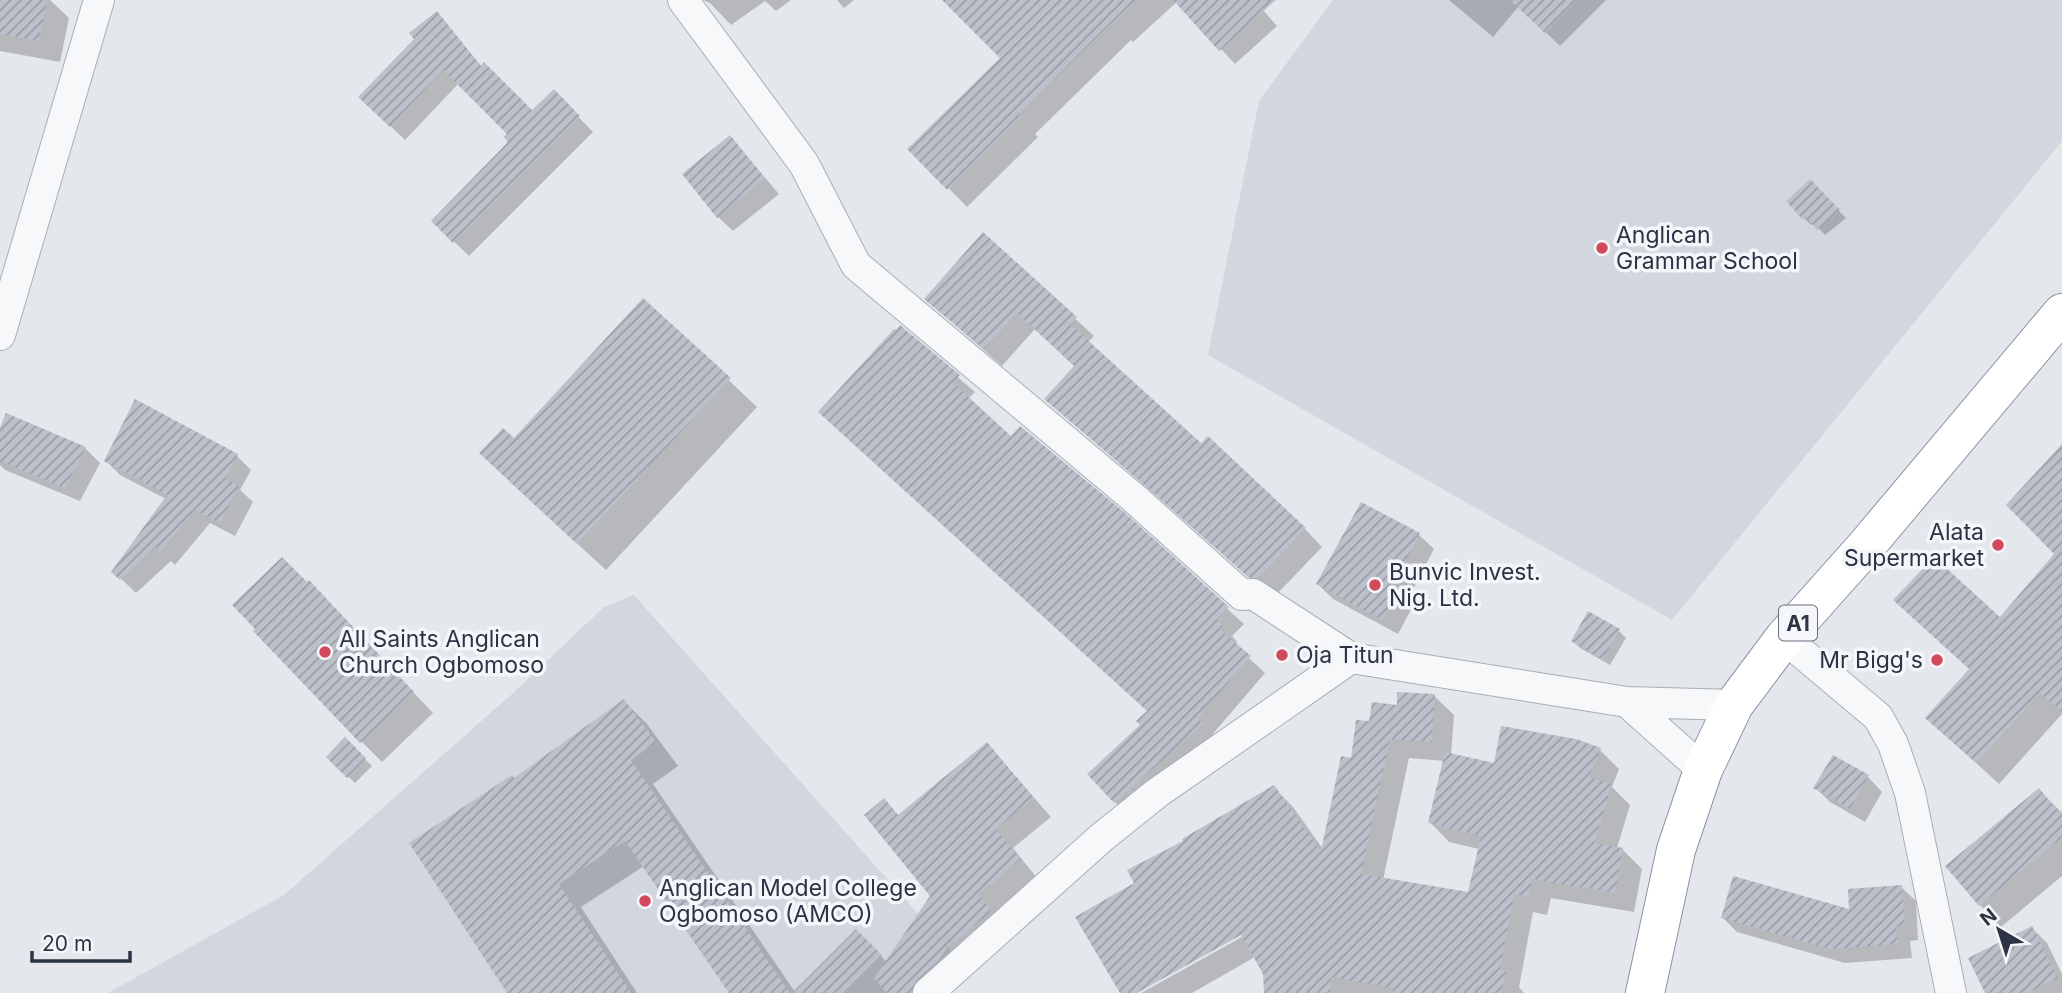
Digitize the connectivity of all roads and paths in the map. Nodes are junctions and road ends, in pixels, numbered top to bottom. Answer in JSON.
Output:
{"nodes":[{"id":1,"x":99,"y":0,"type":"edge"},
{"id":2,"x":683,"y":0,"type":"edge"},
{"id":3,"x":2062,"y":313,"type":"edge"},
{"id":4,"x":0,"y":335,"type":"edge"},
{"id":5,"x":1784,"y":638,"type":"junction"},
{"id":6,"x":1351,"y":658,"type":"junction"},
{"id":7,"x":1627,"y":702,"type":"junction"},
{"id":8,"x":1734,"y":705,"type":"junction"},
{"id":9,"x":1703,"y":770,"type":"junction"},
{"id":10,"x":928,"y":993,"type":"edge"},
{"id":11,"x":1645,"y":993,"type":"edge"},
{"id":12,"x":1951,"y":993,"type":"edge"}],
"edges":[{"from":1,"to":4,"type":"street"},
{"from":2,"to":6,"type":"street"},
{"from":3,"to":5,"type":"highway","number":"A1"},
{"from":5,"to":8,"type":"highway","number":"A1"},
{"from":5,"to":12,"type":"street"},
{"from":6,"to":7,"type":"street"},
{"from":6,"to":10,"type":"street"},
{"from":7,"to":8,"type":"street"},
{"from":7,"to":9,"type":"street"},
{"from":8,"to":9,"type":"highway","number":"A1"},
{"from":9,"to":11,"type":"highway","number":"A1"}]}
